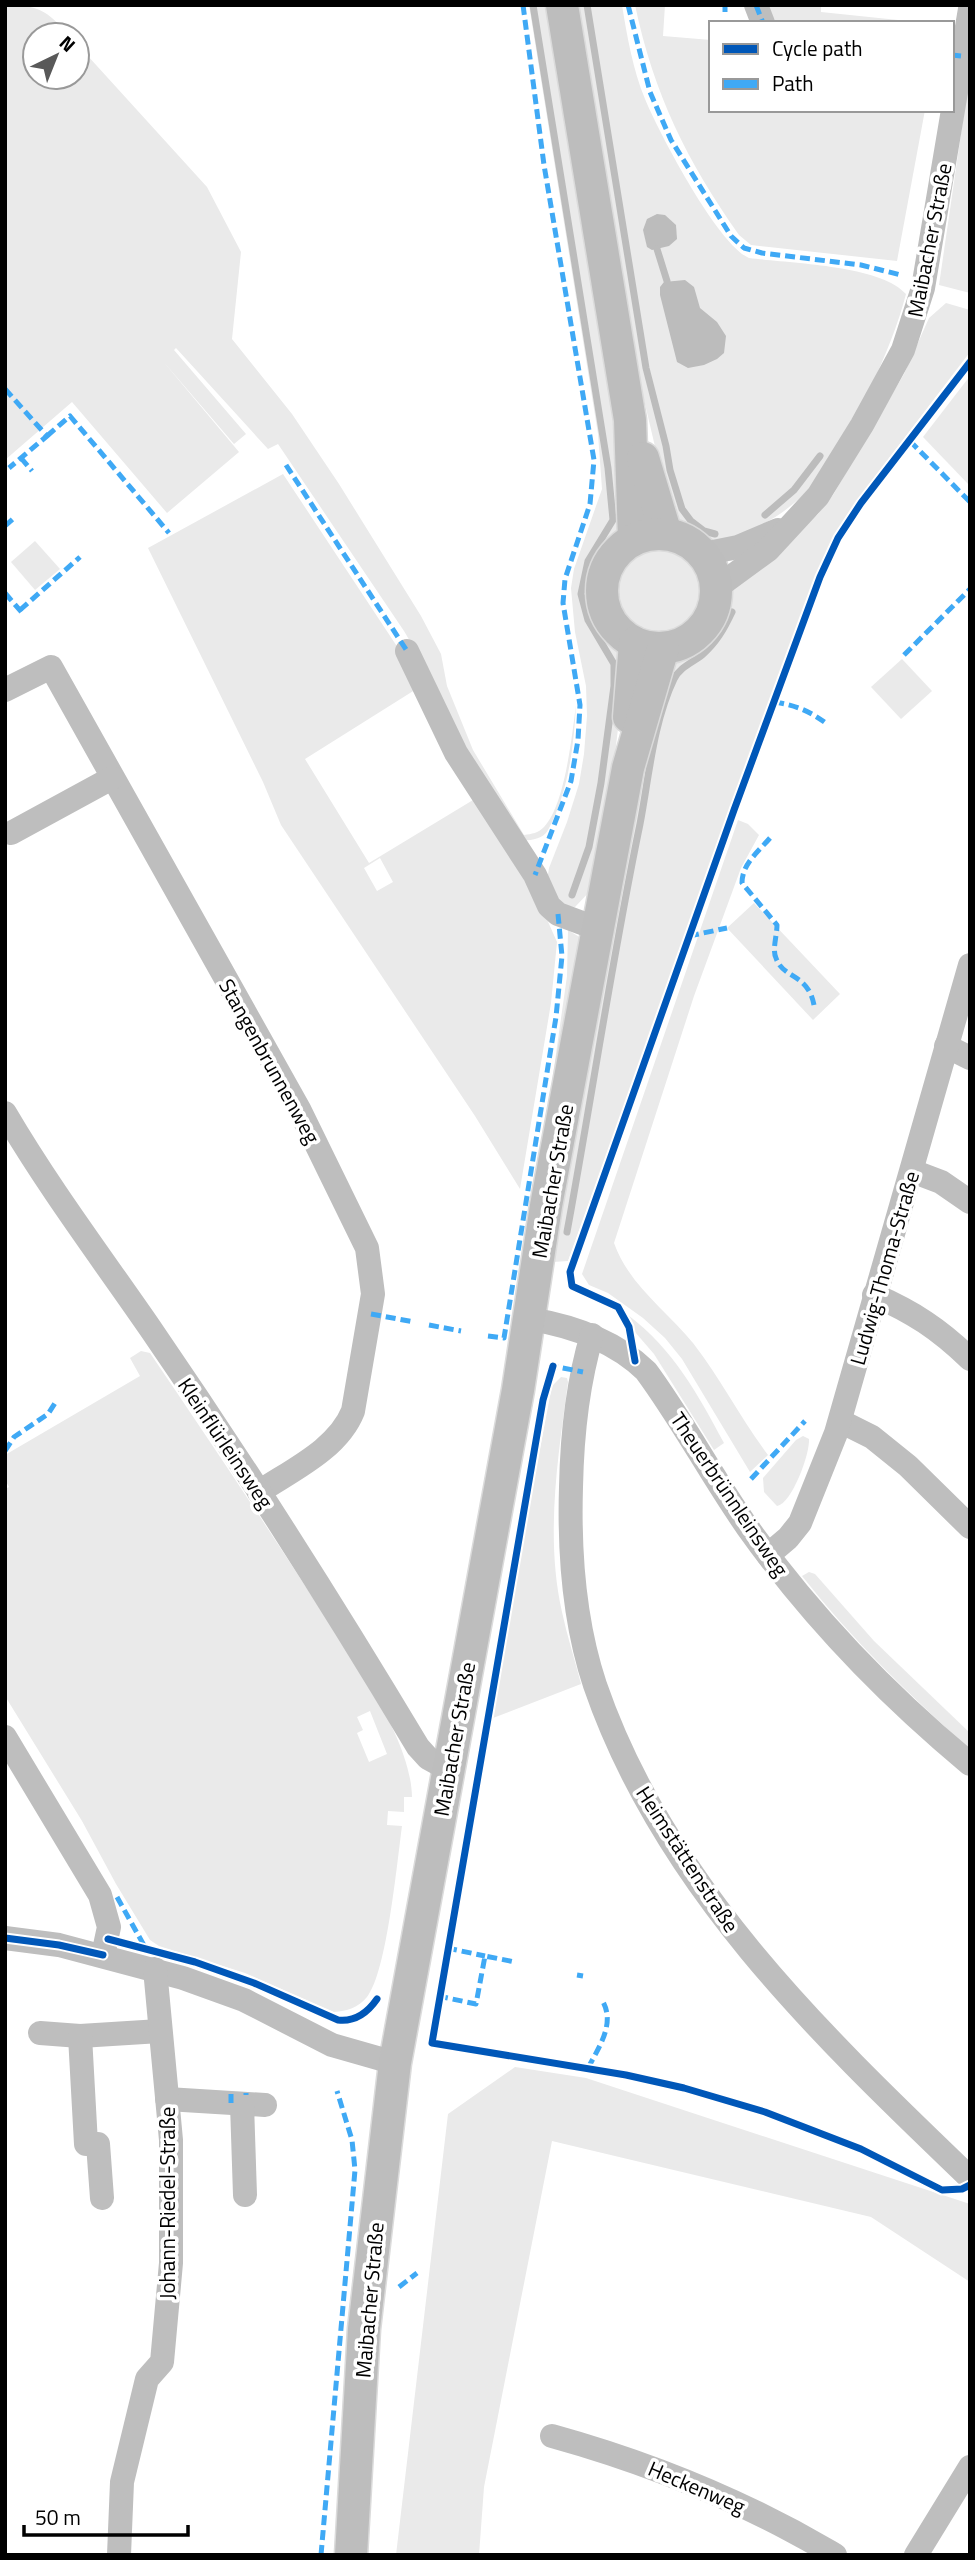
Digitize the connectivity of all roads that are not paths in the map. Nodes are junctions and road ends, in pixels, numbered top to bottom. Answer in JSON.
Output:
{"nodes":[{"id":1,"x":562,"y":5,"type":"edge"},
{"id":2,"x":970,"y":9,"type":"edge"},
{"id":3,"x":957,"y":55,"type":"edge"},
{"id":4,"x":954,"y":78,"type":"edge"},
{"id":5,"x":950,"y":112,"type":"edge"},
{"id":6,"x":630,"y":420,"type":"junction"},
{"id":7,"x":794,"y":522,"type":"junction"},
{"id":8,"x":666,"y":534,"type":"junction"},
{"id":9,"x":634,"y":539,"type":"junction"},
{"id":10,"x":703,"y":554,"type":"junction"},
{"id":11,"x":716,"y":588,"type":"junction"},
{"id":12,"x":649,"y":645,"type":"junction"},
{"id":13,"x":407,"y":651,"type":"dead end"},
{"id":14,"x":5,"y":690,"type":"edge"},
{"id":15,"x":112,"y":778,"type":"junction"},
{"id":16,"x":11,"y":833,"type":"dead end"},
{"id":17,"x":598,"y":929,"type":"junction"},
{"id":18,"x":970,"y":965,"type":"edge"},
{"id":19,"x":946,"y":1046,"type":"junction"},
{"id":20,"x":970,"y":1058,"type":"edge"},
{"id":21,"x":5,"y":1113,"type":"edge"},
{"id":22,"x":912,"y":1171,"type":"junction"},
{"id":23,"x":970,"y":1202,"type":"edge"},
{"id":24,"x":874,"y":1295,"type":"junction"},
{"id":25,"x":530,"y":1319,"type":"junction"},
{"id":26,"x":592,"y":1335,"type":"junction"},
{"id":27,"x":970,"y":1359,"type":"edge"},
{"id":28,"x":840,"y":1421,"type":"junction"},
{"id":29,"x":259,"y":1492,"type":"junction"},
{"id":30,"x":970,"y":1527,"type":"edge"},
{"id":31,"x":768,"y":1555,"type":"junction"},
{"id":32,"x":5,"y":1737,"type":"edge"},
{"id":33,"x":970,"y":1764,"type":"edge"},
{"id":34,"x":448,"y":1769,"type":"junction"},
{"id":35,"x":5,"y":1938,"type":"edge"},
{"id":36,"x":103,"y":1955,"type":"junction"},
{"id":37,"x":155,"y":1969,"type":"junction"},
{"id":38,"x":160,"y":2031,"type":"junction"},
{"id":39,"x":40,"y":2033,"type":"dead end"},
{"id":40,"x":80,"y":2036,"type":"junction"},
{"id":41,"x":395,"y":2063,"type":"junction"},
{"id":42,"x":167,"y":2099,"type":"junction"},
{"id":43,"x":970,"y":2178,"type":"edge"},
{"id":44,"x":245,"y":2195,"type":"dead end"},
{"id":45,"x":102,"y":2199,"type":"dead end"},
{"id":46,"x":552,"y":2436,"type":"dead end"},
{"id":47,"x":970,"y":2468,"type":"edge"},
{"id":48,"x":119,"y":2555,"type":"edge"},
{"id":49,"x":351,"y":2555,"type":"edge"},
{"id":50,"x":835,"y":2555,"type":"edge"},
{"id":51,"x":916,"y":2555,"type":"edge"}],
"edges":[{"from":1,"to":6,"type":"main road"},
{"from":2,"to":3,"type":"street","name":"Maibacher Straße"},
{"from":3,"to":4,"type":"street","name":"Maibacher Straße"},
{"from":5,"to":7,"type":"street","name":"Maibacher Straße"},
{"from":6,"to":8,"type":"main road"},
{"from":6,"to":9,"type":"main road"},
{"from":7,"to":10,"type":"street","name":"Maibacher Straße"},
{"from":7,"to":11,"type":"street","name":"Maibacher Straße"},
{"from":8,"to":9,"type":"main road"},
{"from":8,"to":10,"type":"main road"},
{"from":9,"to":12,"type":"main road"},
{"from":10,"to":11,"type":"main road"},
{"from":11,"to":12,"type":"main road"},
{"from":12,"to":17,"type":"main road","name":"Maibacher Straße"},
{"from":13,"to":17,"type":"street"},
{"from":14,"to":15,"type":"street","name":"Stangenbrunnenweg"},
{"from":15,"to":16,"type":"street"},
{"from":15,"to":29,"type":"street","name":"Stangenbrunnenweg"},
{"from":17,"to":25,"type":"main road","name":"Maibacher Straße"},
{"from":18,"to":19,"type":"street","name":"Ludwig-Thoma-Straße"},
{"from":19,"to":20,"type":"street"},
{"from":19,"to":22,"type":"street","name":"Ludwig-Thoma-Straße"},
{"from":21,"to":29,"type":"street","name":"Kleinflürleinsweg"},
{"from":22,"to":23,"type":"street"},
{"from":22,"to":24,"type":"street","name":"Ludwig-Thoma-Straße"},
{"from":24,"to":27,"type":"street"},
{"from":24,"to":28,"type":"street","name":"Ludwig-Thoma-Straße"},
{"from":25,"to":26,"type":"street","name":"Theuerbrünnleinsweg"},
{"from":25,"to":34,"type":"main road","name":"Maibacher Straße"},
{"from":26,"to":31,"type":"street","name":"Theuerbrünnleinsweg"},
{"from":26,"to":43,"type":"street","name":"Heimstättenstraße"},
{"from":28,"to":30,"type":"street"},
{"from":28,"to":31,"type":"street","name":"Ludwig-Thoma-Straße"},
{"from":29,"to":34,"type":"street","name":"Kleinflürleinsweg"},
{"from":31,"to":33,"type":"street","name":"Theuerbrünnleinsweg"},
{"from":32,"to":36,"type":"street"},
{"from":34,"to":41,"type":"main road","name":"Maibacher Straße"},
{"from":35,"to":36,"type":"street"},
{"from":36,"to":37,"type":"street"},
{"from":37,"to":38,"type":"street","name":"Johann-Riedel-Straße"},
{"from":37,"to":41,"type":"street"},
{"from":38,"to":40,"type":"street"},
{"from":38,"to":42,"type":"street","name":"Johann-Riedel-Straße"},
{"from":39,"to":40,"type":"street"},
{"from":40,"to":45,"type":"street"},
{"from":41,"to":49,"type":"main road","name":"Maibacher Straße"},
{"from":42,"to":44,"type":"street"},
{"from":42,"to":48,"type":"street","name":"Johann-Riedel-Straße"},
{"from":46,"to":50,"type":"street","name":"Heckenweg"},
{"from":47,"to":51,"type":"street"}]}
